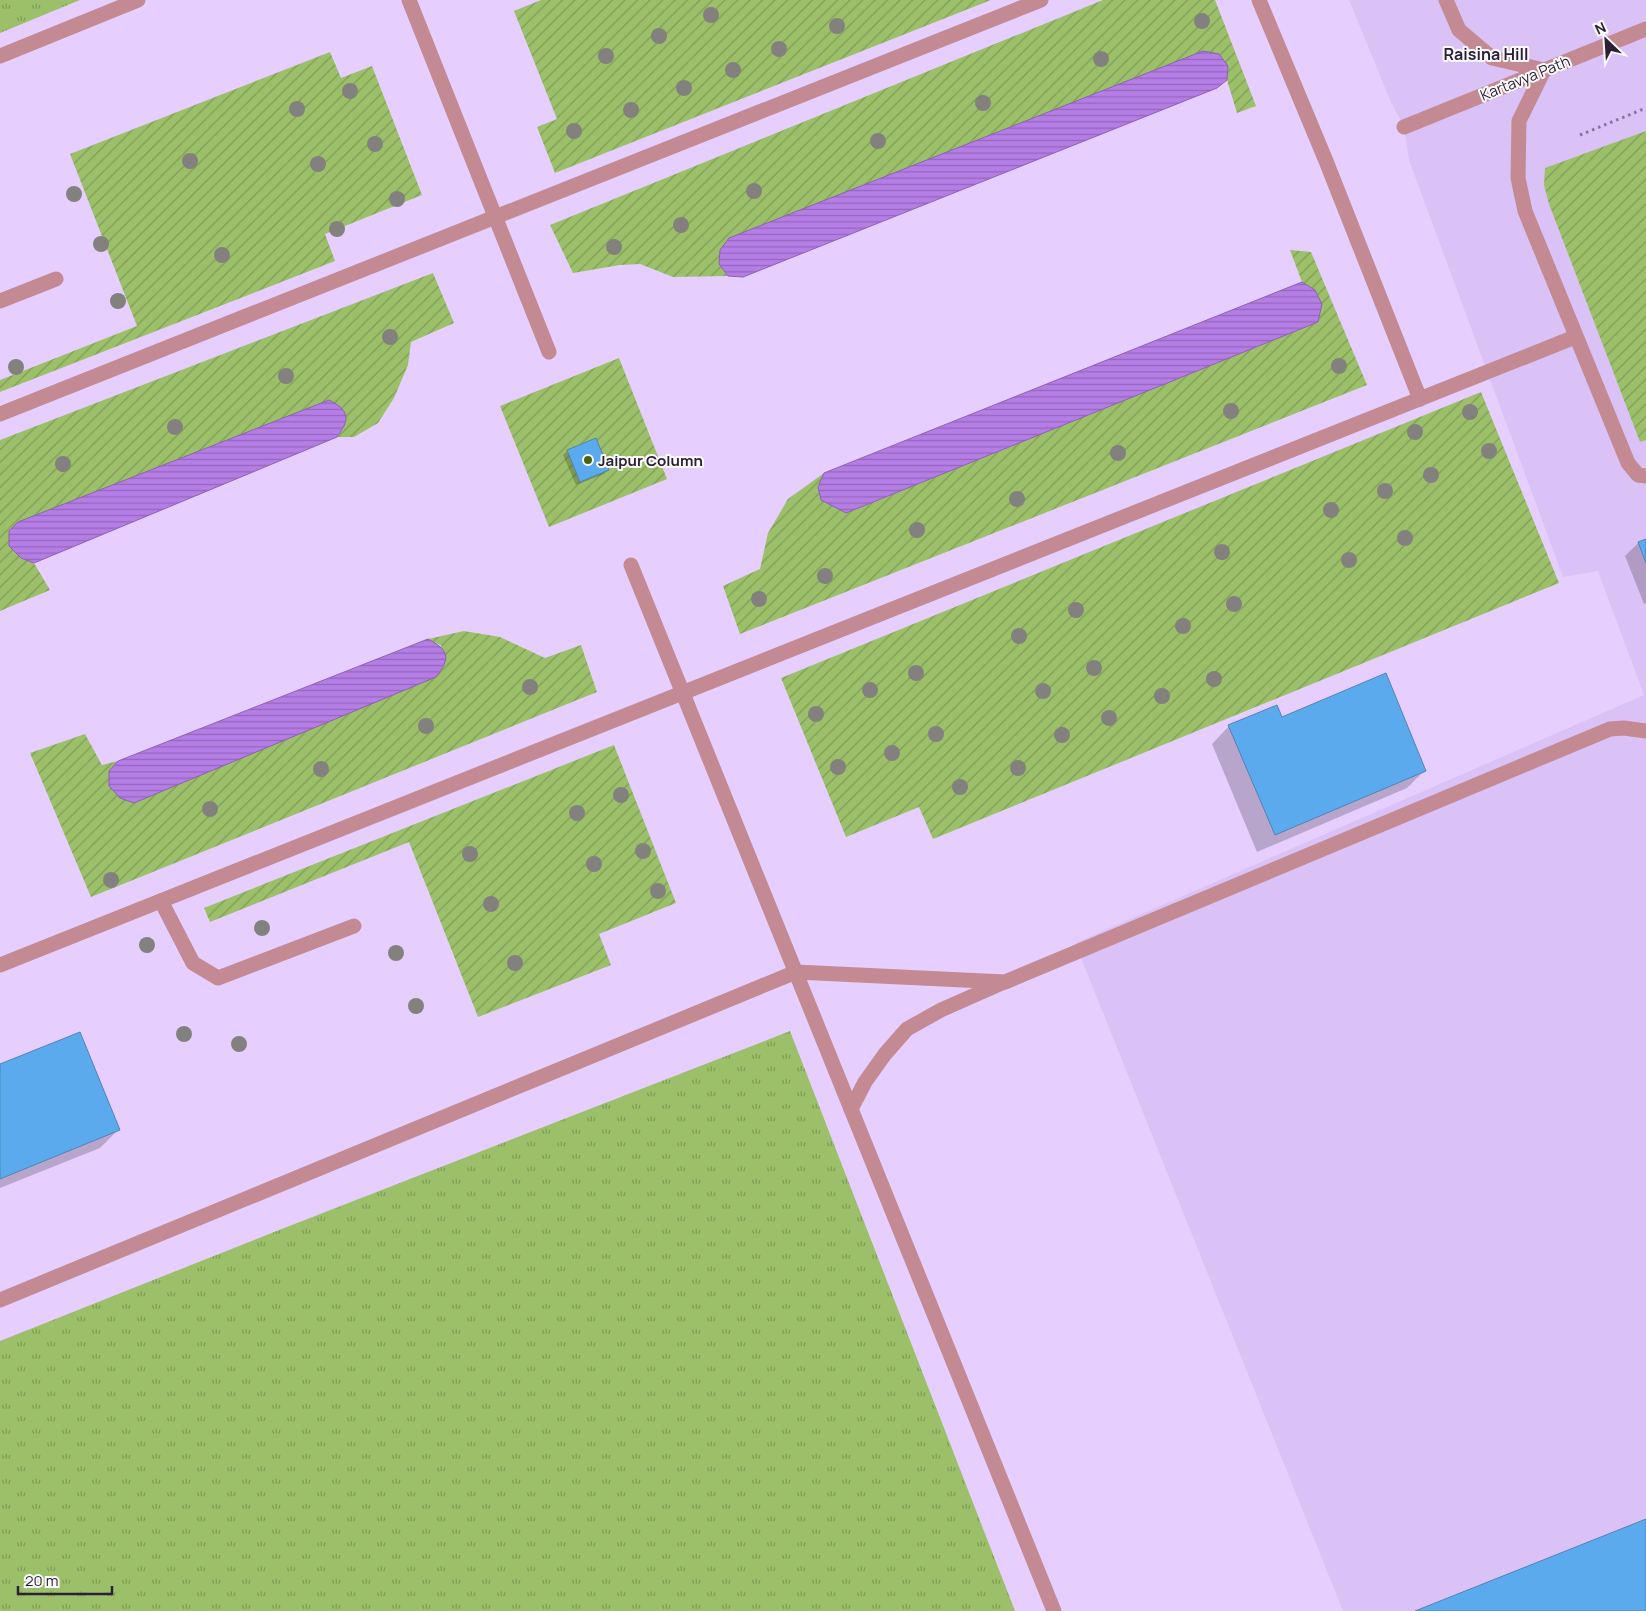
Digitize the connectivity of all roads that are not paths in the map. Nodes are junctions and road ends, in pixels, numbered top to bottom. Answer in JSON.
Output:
{"nodes":[{"id":1,"x":138,"y":0,"type":"edge"},
{"id":2,"x":409,"y":0,"type":"edge"},
{"id":3,"x":1040,"y":0,"type":"edge"},
{"id":4,"x":1259,"y":0,"type":"edge"},
{"id":5,"x":1446,"y":0,"type":"edge"},
{"id":6,"x":1646,"y":29,"type":"edge"},
{"id":7,"x":0,"y":56,"type":"edge"},
{"id":8,"x":1544,"y":70,"type":"junction"},
{"id":9,"x":1404,"y":127,"type":"dead end"},
{"id":10,"x":495,"y":217,"type":"junction"},
{"id":11,"x":56,"y":279,"type":"dead end"},
{"id":12,"x":0,"y":301,"type":"edge"},
{"id":13,"x":1575,"y":337,"type":"junction"},
{"id":14,"x":548,"y":352,"type":"dead end"},
{"id":15,"x":1420,"y":399,"type":"junction"},
{"id":16,"x":0,"y":414,"type":"edge"},
{"id":17,"x":1646,"y":476,"type":"edge"},
{"id":18,"x":631,"y":565,"type":"dead end"},
{"id":19,"x":683,"y":693,"type":"junction"},
{"id":20,"x":1646,"y":731,"type":"edge"},
{"id":21,"x":161,"y":901,"type":"junction"},
{"id":22,"x":354,"y":926,"type":"dead end"},
{"id":23,"x":0,"y":965,"type":"edge"},
{"id":24,"x":796,"y":972,"type":"junction"},
{"id":25,"x":1005,"y":982,"type":"junction"},
{"id":26,"x":851,"y":1109,"type":"junction"},
{"id":27,"x":0,"y":1300,"type":"edge"},
{"id":28,"x":1054,"y":1611,"type":"edge"}],
"edges":[{"from":1,"to":7,"type":"street"},
{"from":2,"to":10,"type":"street"},
{"from":3,"to":10,"type":"street"},
{"from":4,"to":15,"type":"street"},
{"from":5,"to":8,"type":"street"},
{"from":6,"to":8,"type":"street","name":"Kartavya Path"},
{"from":8,"to":9,"type":"street","name":"Kartavya Path"},
{"from":8,"to":13,"type":"street"},
{"from":10,"to":14,"type":"street"},
{"from":10,"to":16,"type":"street"},
{"from":11,"to":12,"type":"street"},
{"from":13,"to":15,"type":"street"},
{"from":13,"to":17,"type":"street"},
{"from":15,"to":19,"type":"street"},
{"from":18,"to":19,"type":"street"},
{"from":19,"to":21,"type":"street"},
{"from":19,"to":24,"type":"street"},
{"from":20,"to":25,"type":"street"},
{"from":21,"to":22,"type":"street"},
{"from":21,"to":23,"type":"street"},
{"from":24,"to":25,"type":"street"},
{"from":24,"to":26,"type":"street"},
{"from":24,"to":27,"type":"street"},
{"from":25,"to":26,"type":"street"},
{"from":26,"to":28,"type":"street"}]}
